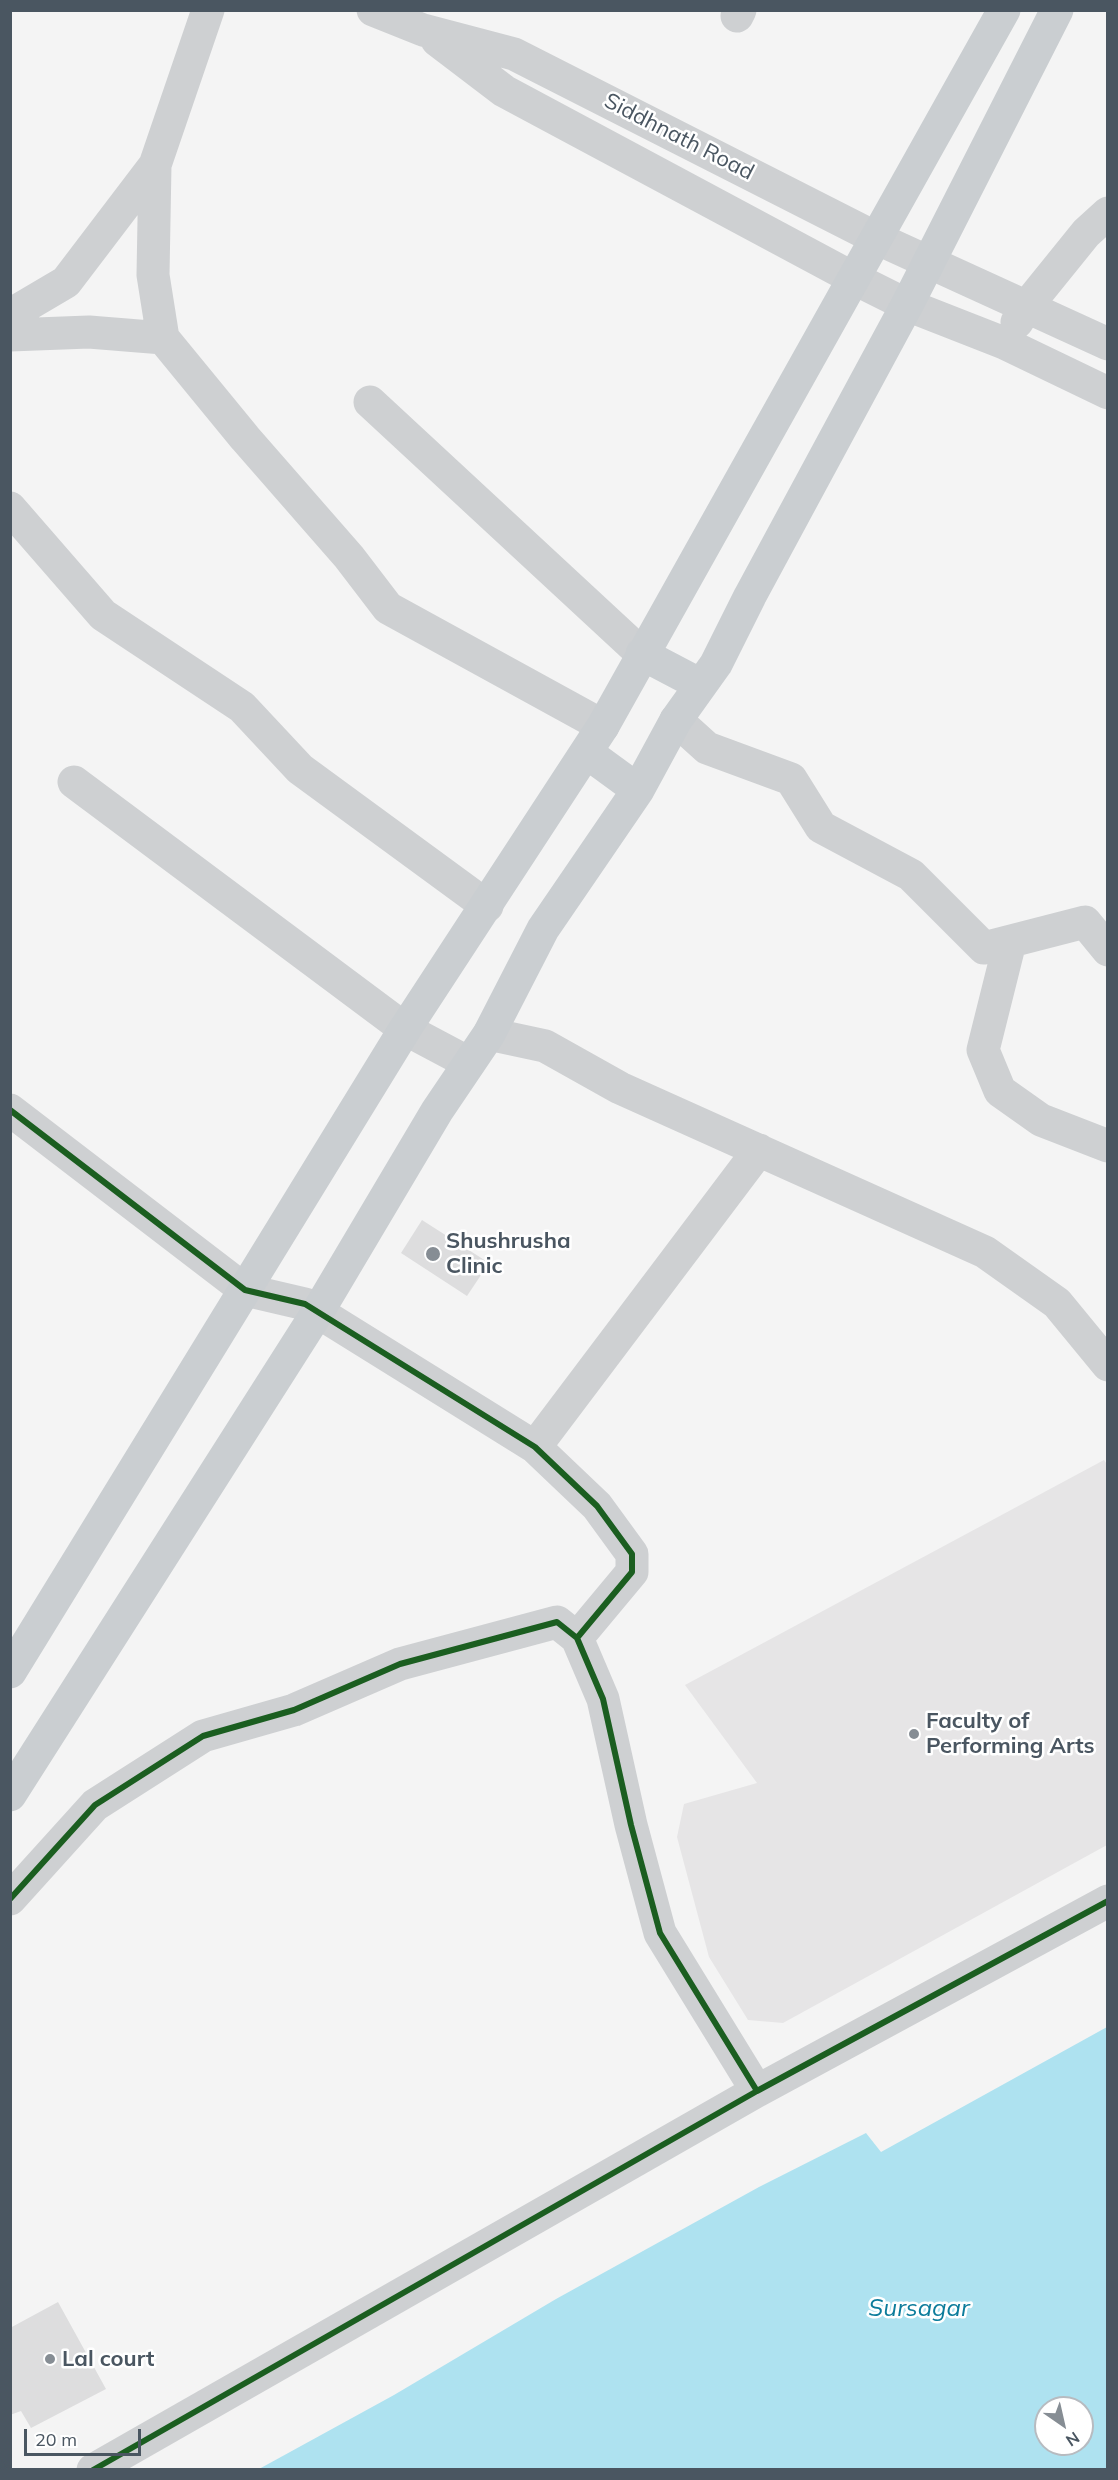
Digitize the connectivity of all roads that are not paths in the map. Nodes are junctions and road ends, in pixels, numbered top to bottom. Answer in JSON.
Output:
{"nodes":[{"id":1,"x":208,"y":10,"type":"edge"},
{"id":2,"x":373,"y":10,"type":"edge"},
{"id":3,"x":1004,"y":10,"type":"edge"},
{"id":4,"x":1057,"y":10,"type":"edge"},
{"id":5,"x":423,"y":30,"type":"junction"},
{"id":6,"x":155,"y":165,"type":"junction"},
{"id":7,"x":1107,"y":213,"type":"edge"},
{"id":8,"x":876,"y":237,"type":"junction"},
{"id":9,"x":929,"y":262,"type":"junction"},
{"id":10,"x":853,"y":278,"type":"junction"},
{"id":11,"x":908,"y":304,"type":"junction"},
{"id":12,"x":1027,"y":306,"type":"junction"},
{"id":13,"x":10,"y":315,"type":"edge"},
{"id":14,"x":10,"y":335,"type":"edge"},
{"id":15,"x":163,"y":338,"type":"junction"},
{"id":16,"x":1004,"y":343,"type":"junction"},
{"id":17,"x":1107,"y":344,"type":"edge"},
{"id":18,"x":1107,"y":393,"type":"edge"},
{"id":19,"x":370,"y":402,"type":"dead end"},
{"id":20,"x":10,"y":508,"type":"edge"},
{"id":21,"x":642,"y":654,"type":"junction"},
{"id":22,"x":701,"y":685,"type":"junction"},
{"id":23,"x":676,"y":720,"type":"junction"},
{"id":24,"x":594,"y":739,"type":"junction"},
{"id":25,"x":74,"y":782,"type":"dead end"},
{"id":26,"x":638,"y":790,"type":"junction"},
{"id":27,"x":487,"y":906,"type":"junction"},
{"id":28,"x":1010,"y":942,"type":"junction"},
{"id":29,"x":1107,"y":950,"type":"edge"},
{"id":30,"x":405,"y":1029,"type":"junction"},
{"id":31,"x":489,"y":1034,"type":"junction"},
{"id":32,"x":469,"y":1063,"type":"junction"},
{"id":33,"x":10,"y":1110,"type":"edge"},
{"id":34,"x":1107,"y":1146,"type":"edge"},
{"id":35,"x":759,"y":1150,"type":"junction"},
{"id":36,"x":245,"y":1290,"type":"junction"},
{"id":37,"x":318,"y":1313,"type":"junction"},
{"id":38,"x":1107,"y":1364,"type":"edge"},
{"id":39,"x":535,"y":1447,"type":"junction"},
{"id":40,"x":577,"y":1638,"type":"junction"},
{"id":41,"x":10,"y":1672,"type":"edge"},
{"id":42,"x":10,"y":1795,"type":"edge"},
{"id":43,"x":10,"y":1899,"type":"edge"},
{"id":44,"x":1107,"y":1901,"type":"edge"},
{"id":45,"x":757,"y":2091,"type":"junction"},
{"id":46,"x":93,"y":2469,"type":"edge"}],
"edges":[{"from":1,"to":6,"type":"street"},
{"from":2,"to":5,"type":"street","name":"Siddhnath Road"},
{"from":3,"to":8,"type":"main road"},
{"from":4,"to":9,"type":"main road"},
{"from":5,"to":8,"type":"street","name":"Siddhnath Road"},
{"from":5,"to":10,"type":"street","name":"Siddhnath Road"},
{"from":6,"to":13,"type":"street"},
{"from":6,"to":15,"type":"street"},
{"from":7,"to":12,"type":"street"},
{"from":8,"to":9,"type":"street","name":"Siddhnath Road"},
{"from":8,"to":10,"type":"main road"},
{"from":9,"to":11,"type":"main road"},
{"from":9,"to":12,"type":"street","name":"Siddhnath Road"},
{"from":10,"to":11,"type":"street","name":"Siddhnath Road"},
{"from":10,"to":21,"type":"main road"},
{"from":11,"to":16,"type":"street","name":"Siddhnath Road"},
{"from":11,"to":22,"type":"main road"},
{"from":12,"to":16,"type":"street"},
{"from":12,"to":17,"type":"street","name":"Siddhnath Road"},
{"from":14,"to":15,"type":"street"},
{"from":15,"to":24,"type":"street"},
{"from":16,"to":18,"type":"street","name":"Siddhnath Road"},
{"from":19,"to":21,"type":"street"},
{"from":20,"to":27,"type":"street"},
{"from":21,"to":22,"type":"main road"},
{"from":21,"to":24,"type":"main road"},
{"from":22,"to":23,"type":"main road"},
{"from":23,"to":26,"type":"main road"},
{"from":23,"to":28,"type":"street"},
{"from":24,"to":26,"type":"main road"},
{"from":24,"to":27,"type":"main road"},
{"from":25,"to":30,"type":"street"},
{"from":26,"to":31,"type":"main road"},
{"from":27,"to":30,"type":"main road"},
{"from":28,"to":29,"type":"street"},
{"from":28,"to":34,"type":"street"},
{"from":30,"to":32,"type":"street"},
{"from":30,"to":36,"type":"main road"},
{"from":31,"to":32,"type":"main road"},
{"from":31,"to":35,"type":"street"},
{"from":32,"to":37,"type":"main road"},
{"from":33,"to":36,"type":"street"},
{"from":35,"to":38,"type":"street"},
{"from":35,"to":39,"type":"street"},
{"from":36,"to":37,"type":"street"},
{"from":36,"to":41,"type":"main road"},
{"from":37,"to":39,"type":"street"},
{"from":37,"to":42,"type":"main road"},
{"from":39,"to":40,"type":"street"},
{"from":40,"to":43,"type":"street"},
{"from":40,"to":45,"type":"street"},
{"from":44,"to":45,"type":"street"},
{"from":45,"to":46,"type":"street"}]}
